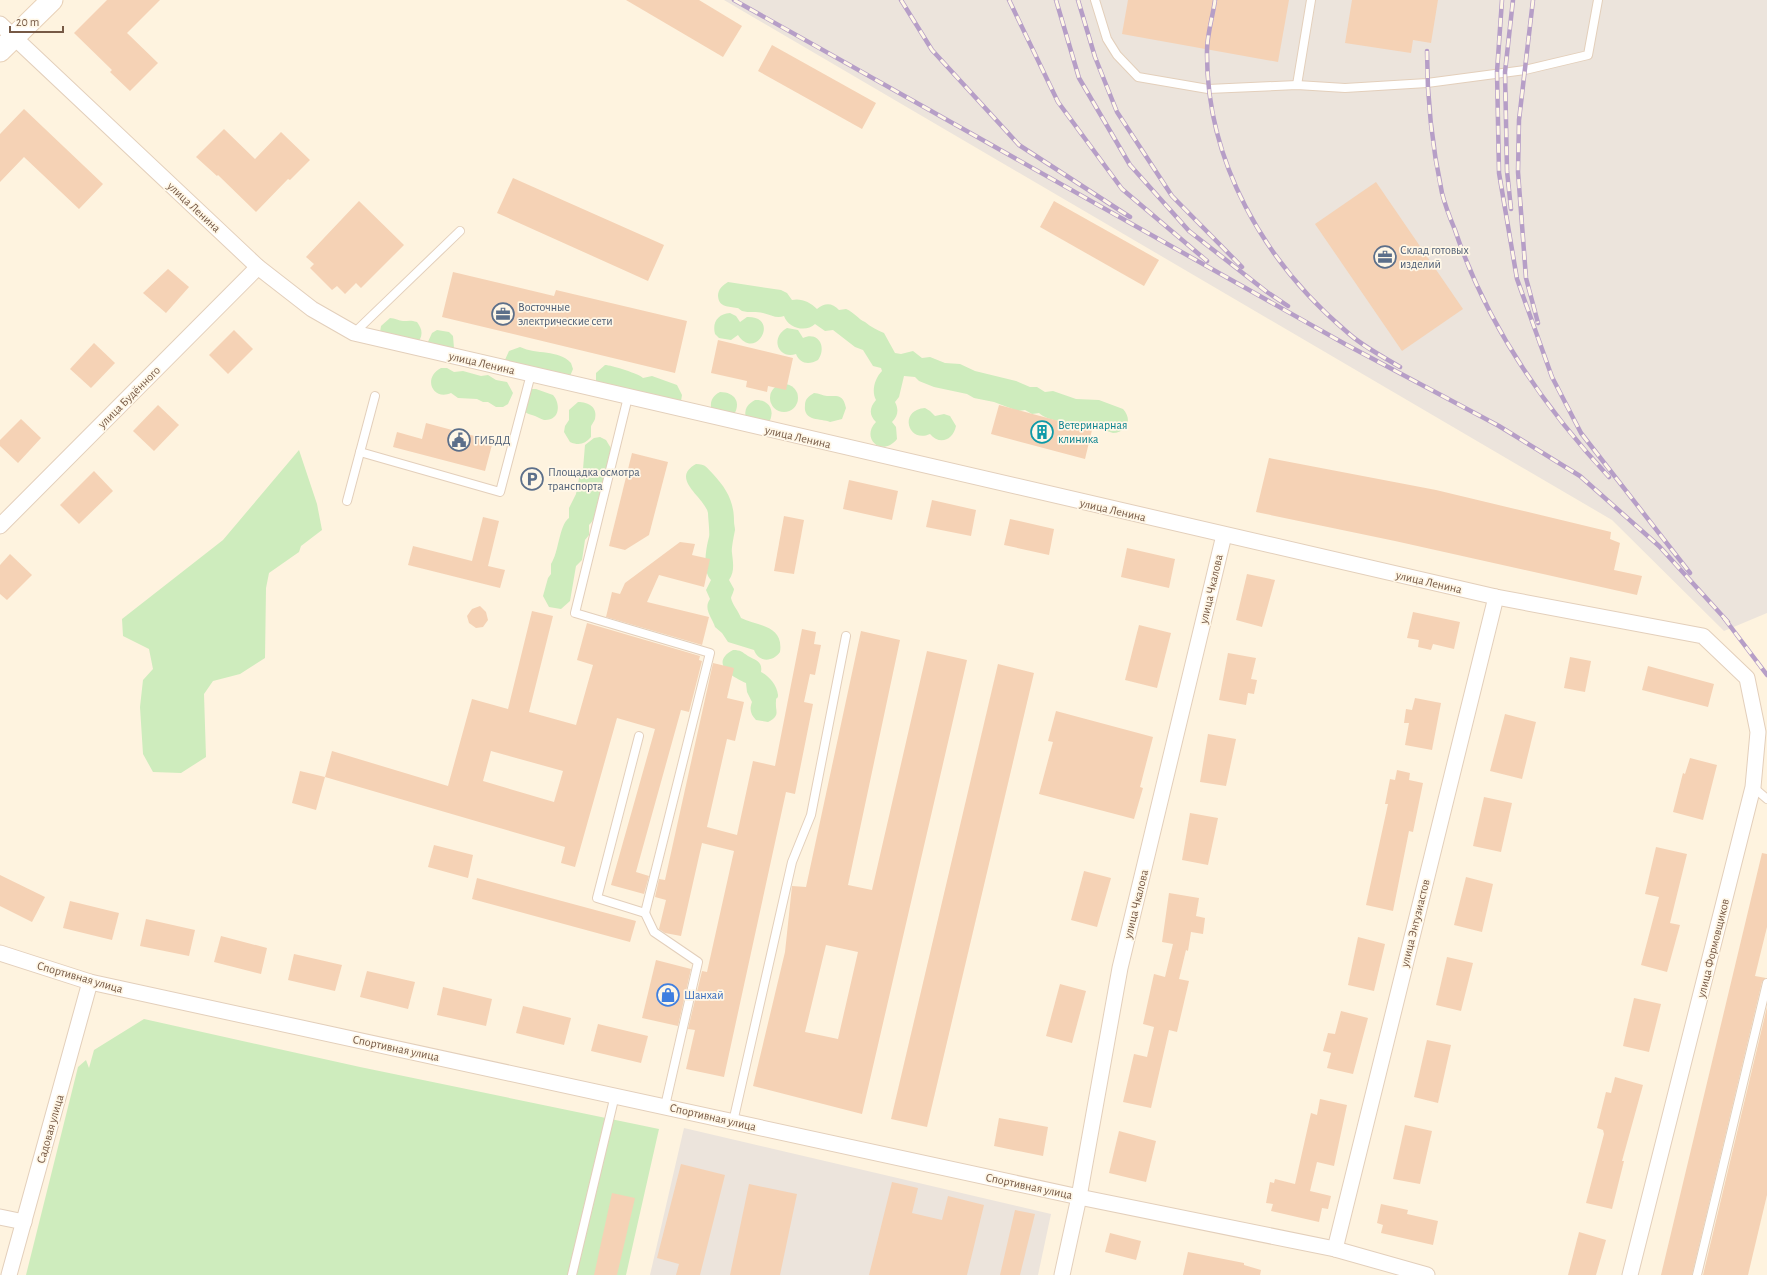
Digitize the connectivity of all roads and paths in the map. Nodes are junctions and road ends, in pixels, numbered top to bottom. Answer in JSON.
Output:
{"nodes":[{"id":1,"x":52,"y":0,"type":"edge"},
{"id":2,"x":1096,"y":0,"type":"edge"},
{"id":3,"x":1311,"y":0,"type":"edge"},
{"id":4,"x":1598,"y":0,"type":"edge"},
{"id":5,"x":5,"y":37,"type":"edge"},
{"id":6,"x":1297,"y":85,"type":"junction"},
{"id":7,"x":460,"y":231,"type":"dead end"},
{"id":8,"x":258,"y":267,"type":"junction"},
{"id":9,"x":354,"y":332,"type":"junction"},
{"id":10,"x":531,"y":374,"type":"junction"},
{"id":11,"x":375,"y":396,"type":"dead end"},
{"id":12,"x":628,"y":397,"type":"junction"},
{"id":13,"x":360,"y":452,"type":"junction"},
{"id":14,"x":348,"y":501,"type":"dead end"},
{"id":15,"x":0,"y":526,"type":"edge"},
{"id":16,"x":1224,"y":535,"type":"junction"},
{"id":17,"x":1496,"y":598,"type":"junction"},
{"id":18,"x":846,"y":636,"type":"dead end"},
{"id":19,"x":1703,"y":636,"type":"joint"},
{"id":20,"x":639,"y":736,"type":"dead end"},
{"id":21,"x":1753,"y":787,"type":"junction"},
{"id":22,"x":1767,"y":799,"type":"edge"},
{"id":23,"x":645,"y":913,"type":"junction"},
{"id":24,"x":0,"y":953,"type":"edge"},
{"id":25,"x":90,"y":982,"type":"junction"},
{"id":26,"x":1767,"y":983,"type":"edge"},
{"id":27,"x":615,"y":1095,"type":"junction"},
{"id":28,"x":665,"y":1106,"type":"junction"},
{"id":29,"x":733,"y":1122,"type":"junction"},
{"id":30,"x":1079,"y":1196,"type":"junction"},
{"id":31,"x":0,"y":1217,"type":"edge"},
{"id":32,"x":24,"y":1222,"type":"junction"},
{"id":33,"x":1335,"y":1249,"type":"junction"},
{"id":34,"x":9,"y":1275,"type":"edge"},
{"id":35,"x":572,"y":1275,"type":"edge"},
{"id":36,"x":1062,"y":1275,"type":"edge"},
{"id":37,"x":1427,"y":1275,"type":"edge"},
{"id":38,"x":1630,"y":1275,"type":"edge"},
{"id":39,"x":1697,"y":1275,"type":"edge"}],
"edges":[{"from":1,"to":5,"type":"main road"},
{"from":2,"to":6,"type":"lane"},
{"from":3,"to":6,"type":"lane"},
{"from":4,"to":6,"type":"lane"},
{"from":5,"to":8,"type":"street","name":"улица Ленина"},
{"from":7,"to":9,"type":"lane"},
{"from":8,"to":9,"type":"street","name":"улица Ленина"},
{"from":8,"to":15,"type":"street","name":"улица Будённого"},
{"from":9,"to":10,"type":"street","name":"улица Ленина"},
{"from":10,"to":12,"type":"street","name":"улица Ленина"},
{"from":10,"to":13,"type":"lane"},
{"from":11,"to":13,"type":"lane"},
{"from":12,"to":16,"type":"street","name":"улица Ленина"},
{"from":12,"to":23,"type":"lane"},
{"from":13,"to":14,"type":"lane"},
{"from":16,"to":17,"type":"street","name":"улица Ленина"},
{"from":16,"to":30,"type":"street","name":"улица Чкалова"},
{"from":17,"to":19,"type":"street","name":"улица Ленина"},
{"from":17,"to":33,"type":"street","name":"улица Энтузиастов"},
{"from":18,"to":29,"type":"lane"},
{"from":19,"to":21,"type":"street","name":"улица Формовщиков"},
{"from":20,"to":23,"type":"lane"},
{"from":21,"to":22,"type":"lane"},
{"from":21,"to":38,"type":"street","name":"улица Формовщиков"},
{"from":23,"to":28,"type":"lane"},
{"from":24,"to":25,"type":"street","name":"Спортивная улица"},
{"from":25,"to":27,"type":"street","name":"Спортивная улица"},
{"from":25,"to":32,"type":"street","name":"Садовая улица"},
{"from":26,"to":39,"type":"lane"},
{"from":27,"to":28,"type":"street","name":"Спортивная улица"},
{"from":27,"to":35,"type":"lane"},
{"from":28,"to":29,"type":"street","name":"Спортивная улица"},
{"from":29,"to":30,"type":"street","name":"Спортивная улица"},
{"from":30,"to":33,"type":"street","name":"Спортивная улица"},
{"from":30,"to":36,"type":"street","name":"улица Чкалова"},
{"from":31,"to":32,"type":"street"},
{"from":32,"to":34,"type":"street","name":"Садовая улица"},
{"from":33,"to":37,"type":"street","name":"Спортивная улица"}]}
